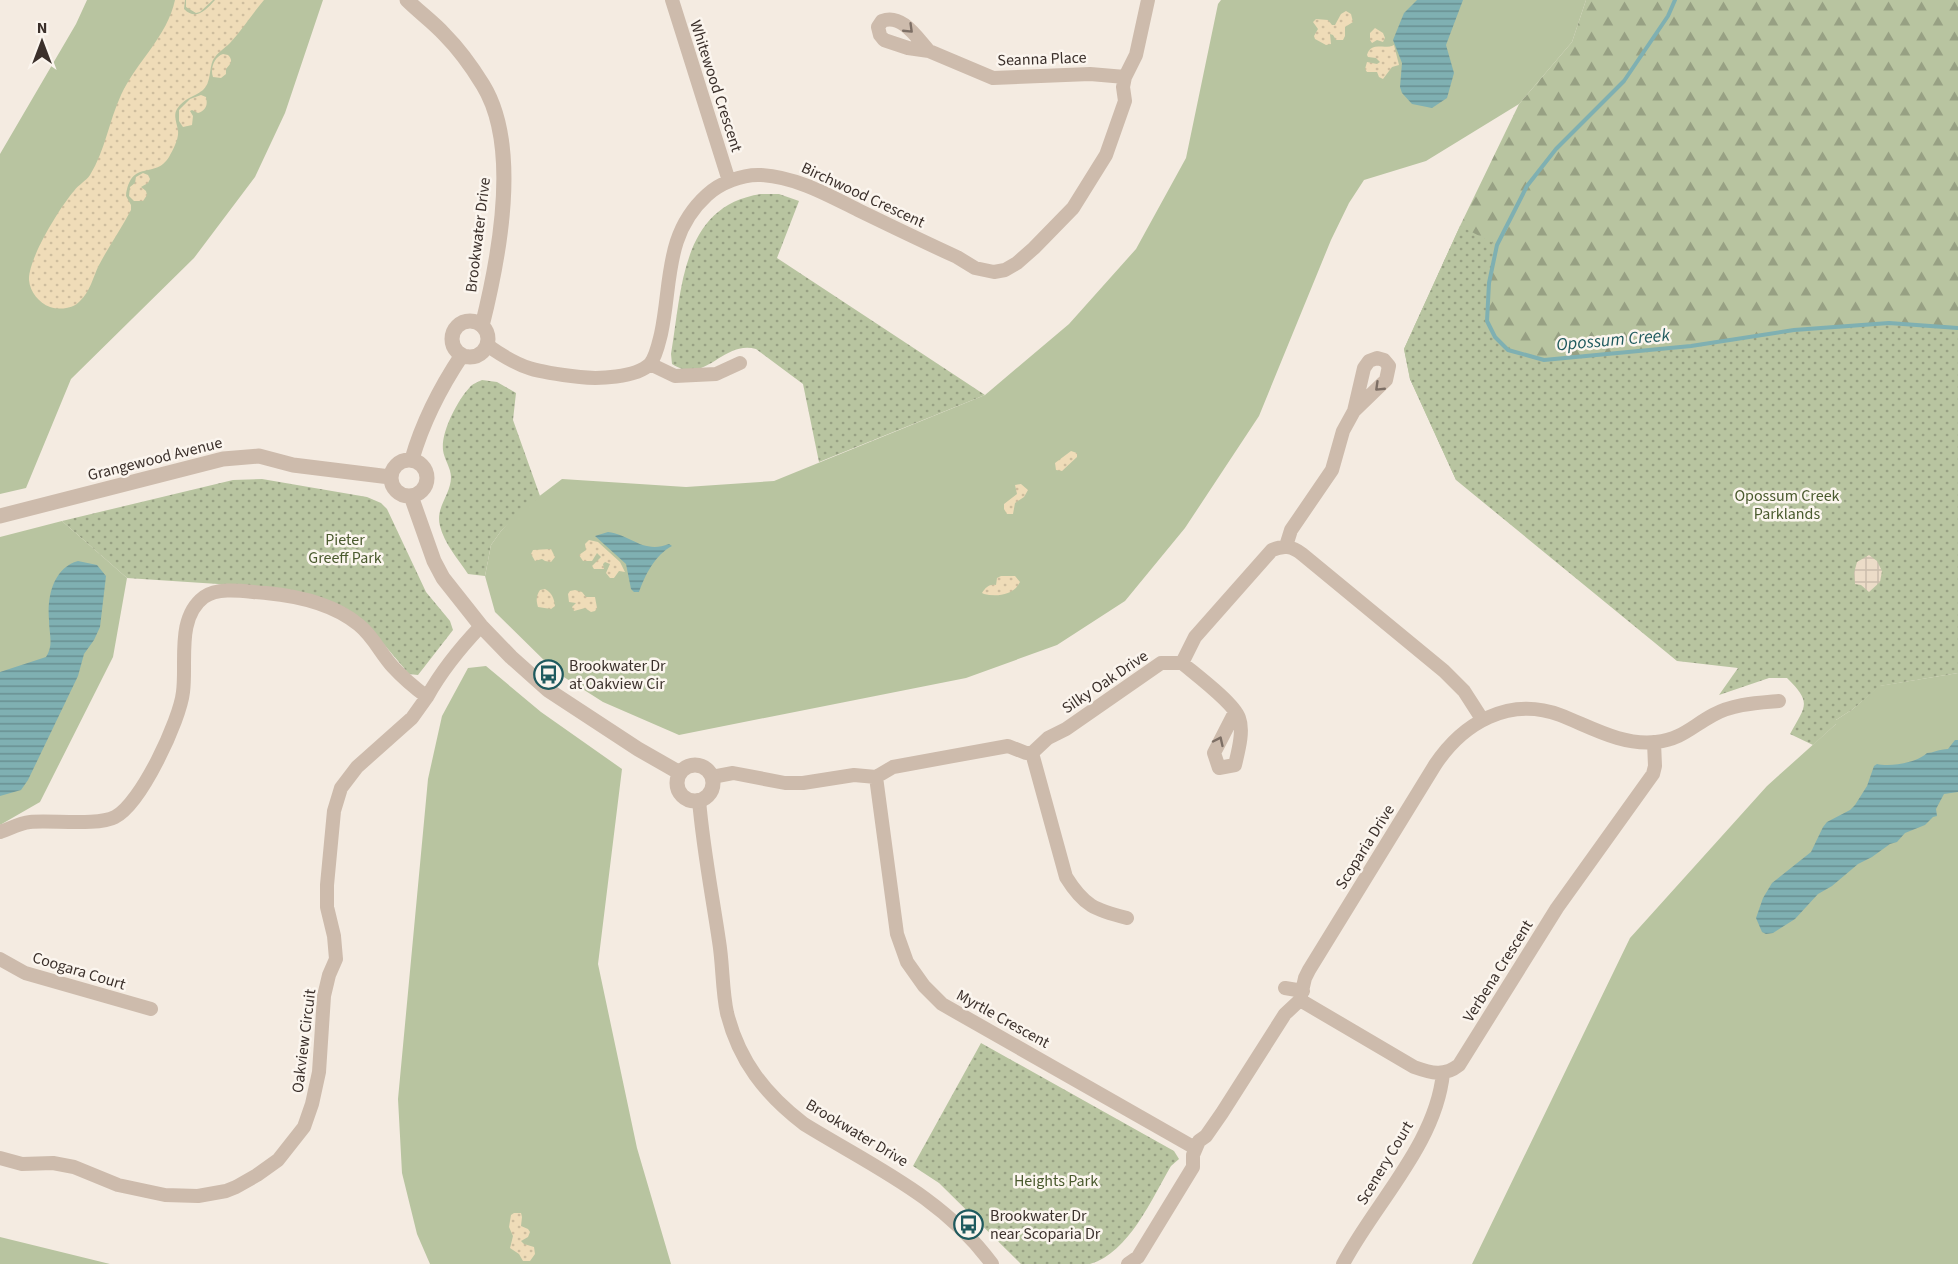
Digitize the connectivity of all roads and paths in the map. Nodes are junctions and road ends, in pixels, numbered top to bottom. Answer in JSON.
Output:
{"nodes":[{"id":1,"x":407,"y":0,"type":"edge"},
{"id":2,"x":672,"y":0,"type":"edge"},
{"id":3,"x":1148,"y":0,"type":"edge"},
{"id":4,"x":929,"y":51,"type":"dead end"},
{"id":5,"x":1125,"y":77,"type":"junction"},
{"id":6,"x":729,"y":181,"type":"junction"},
{"id":7,"x":482,"y":326,"type":"junction"},
{"id":8,"x":487,"y":345,"type":"junction"},
{"id":9,"x":462,"y":355,"type":"junction"},
{"id":10,"x":740,"y":363,"type":"dead end"},
{"id":11,"x":650,"y":364,"type":"junction"},
{"id":12,"x":1354,"y":411,"type":"dead end"},
{"id":13,"x":412,"y":459,"type":"junction"},
{"id":14,"x":390,"y":477,"type":"junction"},
{"id":15,"x":411,"y":496,"type":"junction"},
{"id":16,"x":0,"y":516,"type":"edge"},
{"id":17,"x":1286,"y":546,"type":"junction"},
{"id":18,"x":481,"y":626,"type":"junction"},
{"id":19,"x":1182,"y":663,"type":"junction"},
{"id":20,"x":427,"y":697,"type":"junction"},
{"id":21,"x":1779,"y":701,"type":"dead end"},
{"id":22,"x":1234,"y":712,"type":"dead end"},
{"id":23,"x":1482,"y":719,"type":"junction"},
{"id":24,"x":1653,"y":742,"type":"junction"},
{"id":25,"x":1032,"y":753,"type":"junction"},
{"id":26,"x":680,"y":773,"type":"junction"},
{"id":27,"x":712,"y":777,"type":"junction"},
{"id":28,"x":876,"y":777,"type":"junction"},
{"id":29,"x":699,"y":800,"type":"junction"},
{"id":30,"x":0,"y":832,"type":"edge"},
{"id":31,"x":1127,"y":918,"type":"dead end"},
{"id":32,"x":0,"y":959,"type":"edge"},
{"id":33,"x":1285,"y":988,"type":"dead end"},
{"id":34,"x":1301,"y":995,"type":"junction"},
{"id":35,"x":151,"y":1009,"type":"dead end"},
{"id":36,"x":1443,"y":1073,"type":"junction"},
{"id":37,"x":1195,"y":1148,"type":"junction"},
{"id":38,"x":0,"y":1158,"type":"edge"},
{"id":39,"x":992,"y":1264,"type":"edge"},
{"id":40,"x":1128,"y":1264,"type":"edge"},
{"id":41,"x":1342,"y":1264,"type":"edge"}],
"edges":[{"from":1,"to":7,"type":"street","name":"Brookwater Drive"},
{"from":2,"to":6,"type":"street","name":"Whitewood Crescent"},
{"from":3,"to":5,"type":"street","name":"Birchwood Crescent"},
{"from":4,"to":5,"type":"street","name":"Seanna Place"},
{"from":5,"to":6,"type":"street","name":"Birchwood Crescent"},
{"from":6,"to":11,"type":"street","name":"Birchwood Crescent"},
{"from":7,"to":8,"type":"street"},
{"from":7,"to":9,"type":"street"},
{"from":8,"to":9,"type":"street"},
{"from":8,"to":11,"type":"street"},
{"from":9,"to":13,"type":"street"},
{"from":10,"to":11,"type":"street"},
{"from":12,"to":17,"type":"street"},
{"from":13,"to":14,"type":"street"},
{"from":13,"to":15,"type":"street"},
{"from":14,"to":15,"type":"street"},
{"from":14,"to":16,"type":"street","name":"Grangewood Avenue"},
{"from":15,"to":18,"type":"street"},
{"from":17,"to":19,"type":"street"},
{"from":17,"to":23,"type":"street"},
{"from":18,"to":20,"type":"street","name":"Oakview Circuit"},
{"from":18,"to":26,"type":"street"},
{"from":19,"to":22,"type":"street"},
{"from":19,"to":25,"type":"street","name":"Silky Oak Drive"},
{"from":20,"to":30,"type":"street"},
{"from":20,"to":38,"type":"street","name":"Oakview Circuit"},
{"from":21,"to":24,"type":"street","name":"Scoparia Drive"},
{"from":23,"to":24,"type":"street","name":"Scoparia Drive"},
{"from":23,"to":34,"type":"street","name":"Scoparia Drive"},
{"from":24,"to":36,"type":"street","name":"Verbena Crescent"},
{"from":25,"to":28,"type":"street"},
{"from":25,"to":31,"type":"street"},
{"from":26,"to":27,"type":"street"},
{"from":26,"to":29,"type":"street"},
{"from":27,"to":28,"type":"street"},
{"from":27,"to":29,"type":"street"},
{"from":28,"to":37,"type":"street","name":"Myrtle Crescent"},
{"from":29,"to":39,"type":"street","name":"Brookwater Drive"},
{"from":32,"to":35,"type":"street","name":"Coogara Court"},
{"from":33,"to":34,"type":"street"},
{"from":34,"to":36,"type":"street"},
{"from":34,"to":37,"type":"street","name":"Scoparia Drive"},
{"from":36,"to":41,"type":"street","name":"Scenery Court"},
{"from":37,"to":40,"type":"street","name":"Scoparia Drive"}]}
